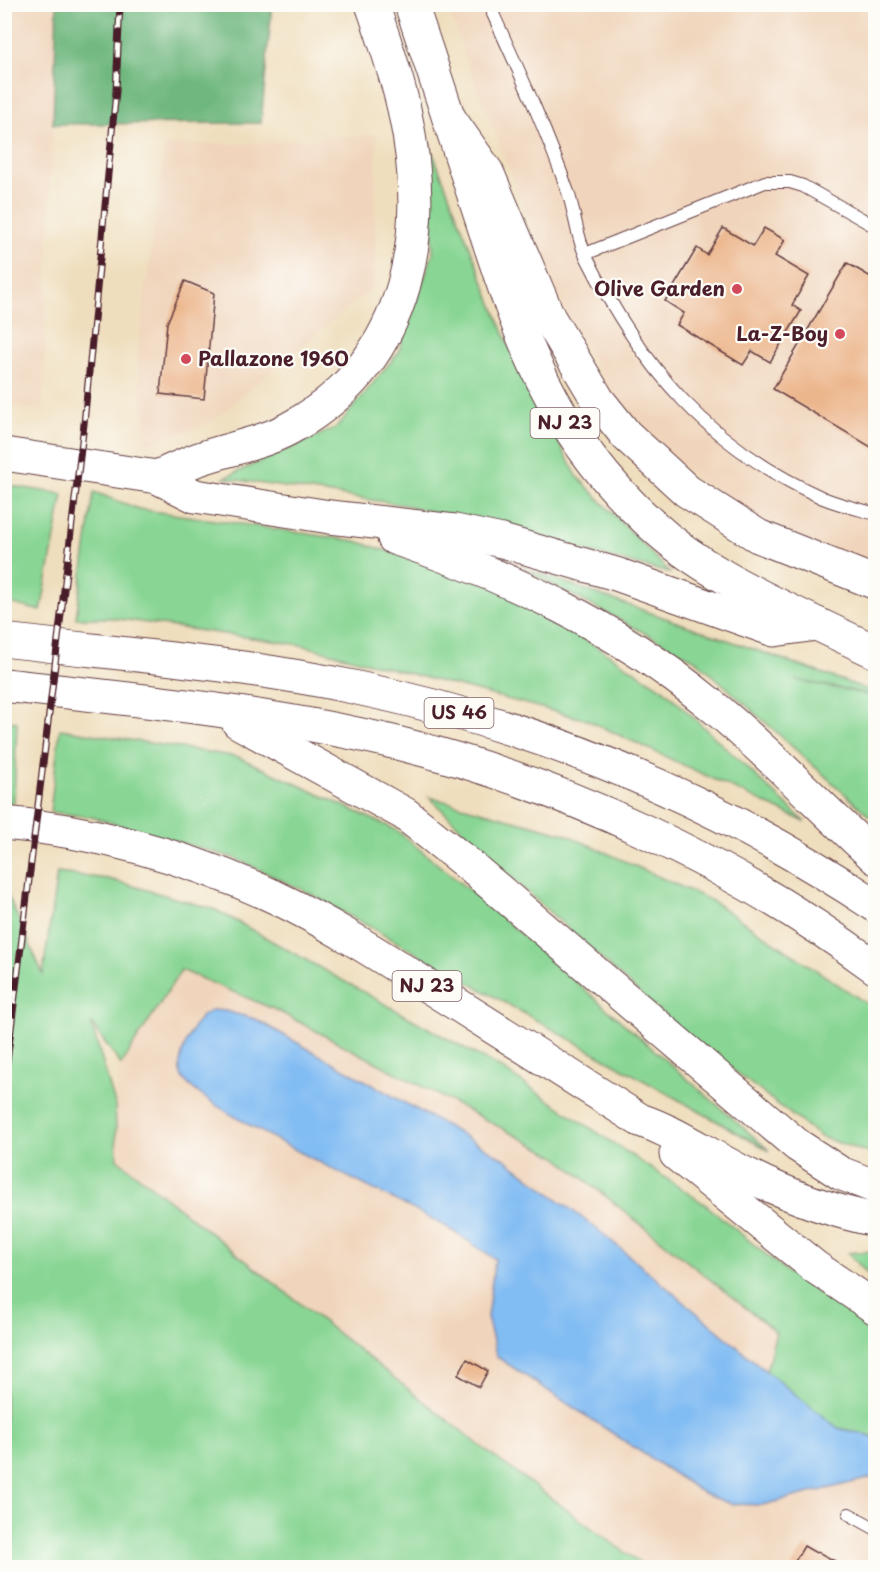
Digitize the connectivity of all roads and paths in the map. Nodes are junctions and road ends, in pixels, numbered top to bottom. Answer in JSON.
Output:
{"nodes":[{"id":1,"x":372,"y":4,"type":"edge"},
{"id":2,"x":411,"y":4,"type":"edge"},
{"id":3,"x":493,"y":4,"type":"edge"},
{"id":4,"x":449,"y":117,"type":"junction"},
{"id":5,"x":876,"y":227,"type":"edge"},
{"id":6,"x":585,"y":254,"type":"junction"},
{"id":7,"x":4,"y":454,"type":"edge"},
{"id":8,"x":157,"y":477,"type":"junction"},
{"id":9,"x":876,"y":514,"type":"edge"},
{"id":10,"x":330,"y":517,"type":"junction"},
{"id":11,"x":876,"y":583,"type":"edge"},
{"id":12,"x":817,"y":624,"type":"junction"},
{"id":13,"x":4,"y":640,"type":"edge"},
{"id":14,"x":876,"y":652,"type":"edge"},
{"id":15,"x":4,"y":685,"type":"edge"},
{"id":16,"x":213,"y":708,"type":"junction"},
{"id":17,"x":4,"y":823,"type":"edge"},
{"id":18,"x":876,"y":858,"type":"edge"},
{"id":19,"x":876,"y":906,"type":"edge"},
{"id":20,"x":876,"y":968,"type":"edge"},
{"id":21,"x":640,"y":1120,"type":"junction"},
{"id":22,"x":876,"y":1187,"type":"edge"},
{"id":23,"x":876,"y":1220,"type":"edge"},
{"id":24,"x":876,"y":1308,"type":"edge"},
{"id":25,"x":849,"y":1514,"type":"dead end"},
{"id":26,"x":876,"y":1529,"type":"edge"}],
"edges":[{"from":1,"to":8,"type":"main road"},
{"from":2,"to":4,"type":"main road","number":"NJ 23"},
{"from":3,"to":6,"type":"lane"},
{"from":4,"to":11,"type":"main road"},
{"from":4,"to":12,"type":"main road","number":"NJ 23"},
{"from":5,"to":6,"type":"lane"},
{"from":6,"to":9,"type":"lane"},
{"from":7,"to":8,"type":"main road"},
{"from":8,"to":10,"type":"main road"},
{"from":10,"to":12,"type":"main road"},
{"from":10,"to":18,"type":"main road"},
{"from":12,"to":14,"type":"main road","number":"NJ 23"},
{"from":13,"to":19,"type":"main road","number":"US 46"},
{"from":15,"to":16,"type":"main road","number":"US 46"},
{"from":16,"to":20,"type":"main road","number":"US 46"},
{"from":16,"to":22,"type":"main road"},
{"from":17,"to":21,"type":"main road","number":"NJ 23"},
{"from":21,"to":23,"type":"main road","number":"NJ 23"},
{"from":21,"to":24,"type":"main road"},
{"from":25,"to":26,"type":"lane"}]}
